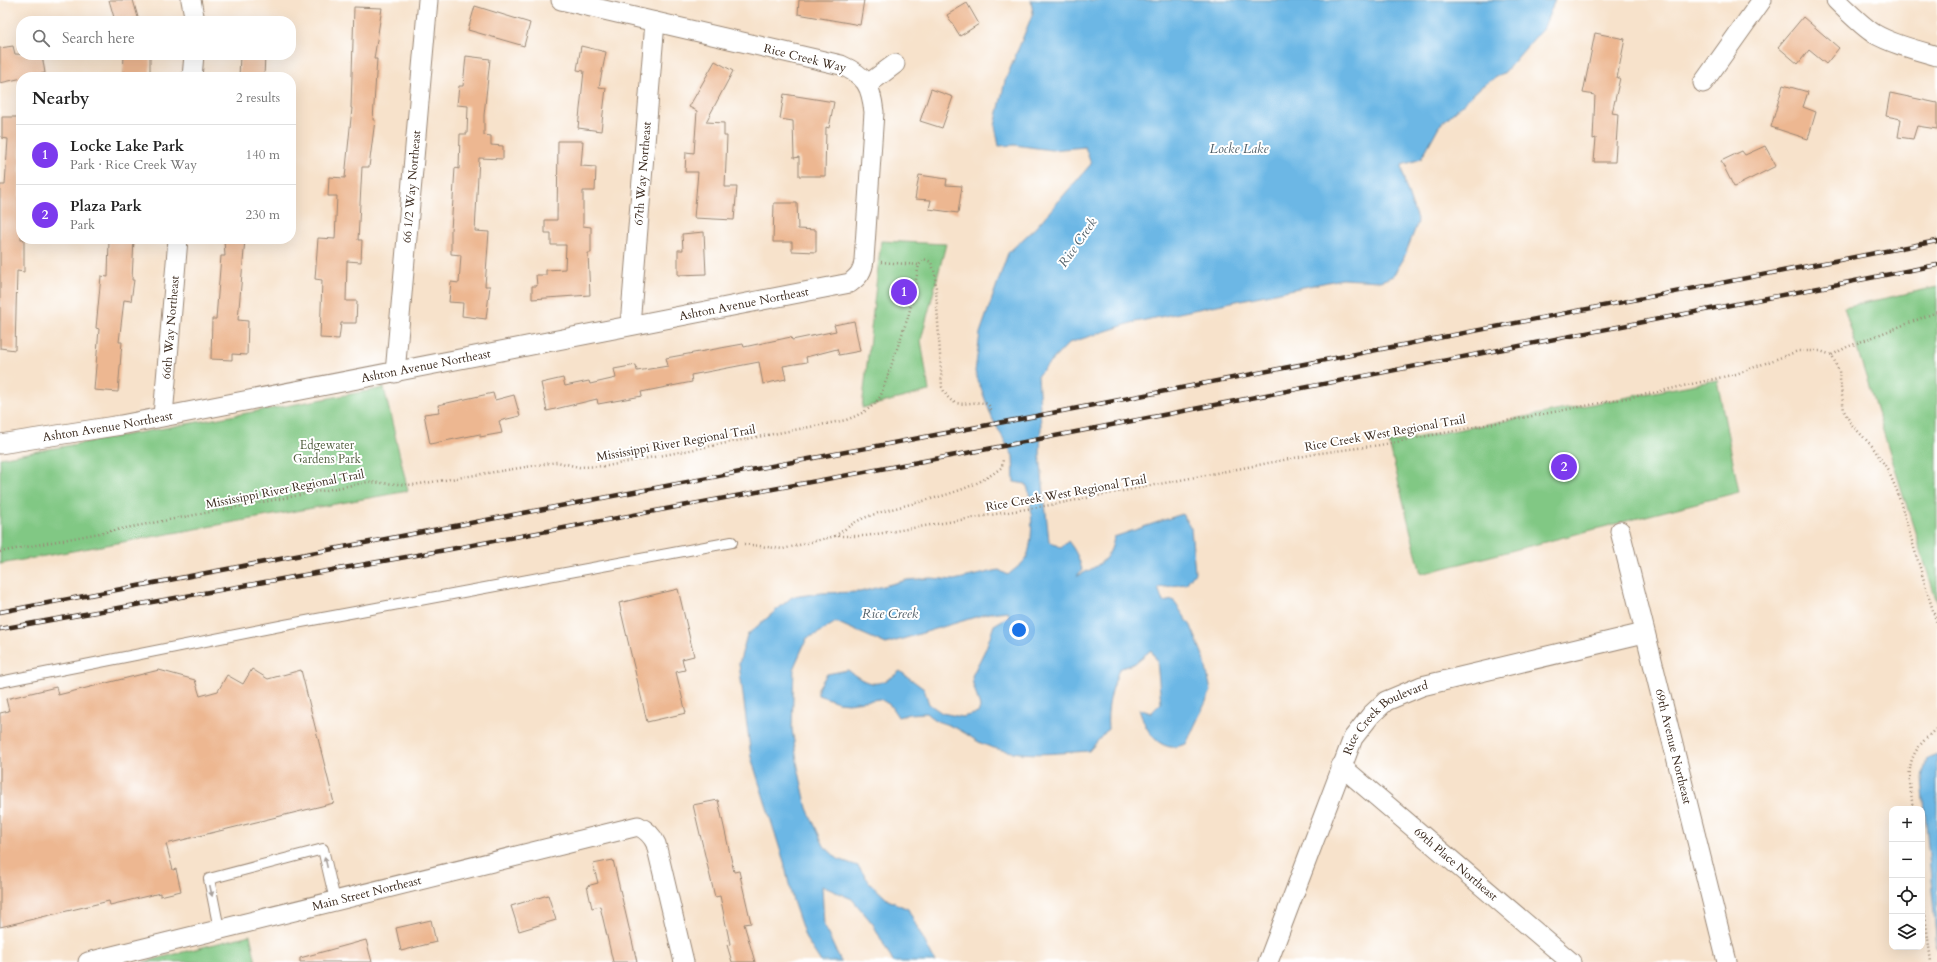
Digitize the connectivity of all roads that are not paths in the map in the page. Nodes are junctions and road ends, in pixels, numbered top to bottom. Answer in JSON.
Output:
{"nodes":[{"id":1,"x":191,"y":0,"type":"edge"},
{"id":2,"x":428,"y":0,"type":"edge"},
{"id":3,"x":561,"y":0,"type":"edge"},
{"id":4,"x":1762,"y":0,"type":"edge"},
{"id":5,"x":1836,"y":0,"type":"edge"},
{"id":6,"x":194,"y":16,"type":"edge"},
{"id":7,"x":655,"y":22,"type":"junction"},
{"id":8,"x":1937,"y":56,"type":"edge"},
{"id":9,"x":194,"y":60,"type":"edge"},
{"id":10,"x":896,"y":64,"type":"dead end"},
{"id":11,"x":192,"y":72,"type":"edge"},
{"id":12,"x":1703,"y":83,"type":"dead end"},
{"id":13,"x":868,"y":84,"type":"junction"},
{"id":14,"x":178,"y":244,"type":"edge"},
{"id":15,"x":630,"y":325,"type":"junction"},
{"id":16,"x":395,"y":373,"type":"junction"},
{"id":17,"x":163,"y":416,"type":"junction"},
{"id":18,"x":0,"y":444,"type":"edge"},
{"id":19,"x":1620,"y":531,"type":"dead end"},
{"id":20,"x":732,"y":542,"type":"road end"},
{"id":21,"x":1644,"y":633,"type":"junction"},
{"id":22,"x":0,"y":682,"type":"edge"},
{"id":23,"x":1341,"y":766,"type":"junction"},
{"id":24,"x":335,"y":900,"type":"junction"},
{"id":25,"x":219,"y":929,"type":"junction"},
{"id":26,"x":88,"y":962,"type":"edge"},
{"id":27,"x":684,"y":962,"type":"edge"},
{"id":28,"x":1268,"y":962,"type":"edge"},
{"id":29,"x":1571,"y":962,"type":"edge"},
{"id":30,"x":1727,"y":962,"type":"edge"}],
"edges":[{"from":1,"to":6,"type":"street"},
{"from":2,"to":16,"type":"street","name":"66 1/2 Way Northeast"},
{"from":3,"to":7,"type":"street","name":"Rice Creek Way"},
{"from":4,"to":12,"type":"street"},
{"from":5,"to":8,"type":"street"},
{"from":7,"to":13,"type":"street","name":"Rice Creek Way"},
{"from":7,"to":15,"type":"street","name":"67th Way Northeast"},
{"from":9,"to":11,"type":"street"},
{"from":10,"to":13,"type":"street"},
{"from":13,"to":15,"type":"street","name":"Ashton Avenue Northeast"},
{"from":14,"to":17,"type":"street","name":"66th Way Northeast"},
{"from":15,"to":16,"type":"street","name":"Ashton Avenue Northeast"},
{"from":16,"to":17,"type":"street","name":"Ashton Avenue Northeast"},
{"from":17,"to":18,"type":"street","name":"Ashton Avenue Northeast"},
{"from":19,"to":21,"type":"street","name":"69th Avenue Northeast"},
{"from":20,"to":22,"type":"lane"},
{"from":21,"to":23,"type":"street","name":"Rice Creek Boulevard"},
{"from":21,"to":30,"type":"street","name":"69th Avenue Northeast"},
{"from":23,"to":28,"type":"street","name":"Rice Creek Boulevard"},
{"from":23,"to":29,"type":"street","name":"69th Place Northeast"},
{"from":24,"to":25,"type":"street","name":"Main Street Northeast"},
{"from":24,"to":25,"type":"lane","one_way":true},
{"from":24,"to":27,"type":"street","name":"Main Street Northeast"},
{"from":25,"to":26,"type":"street","name":"Main Street Northeast"}]}
